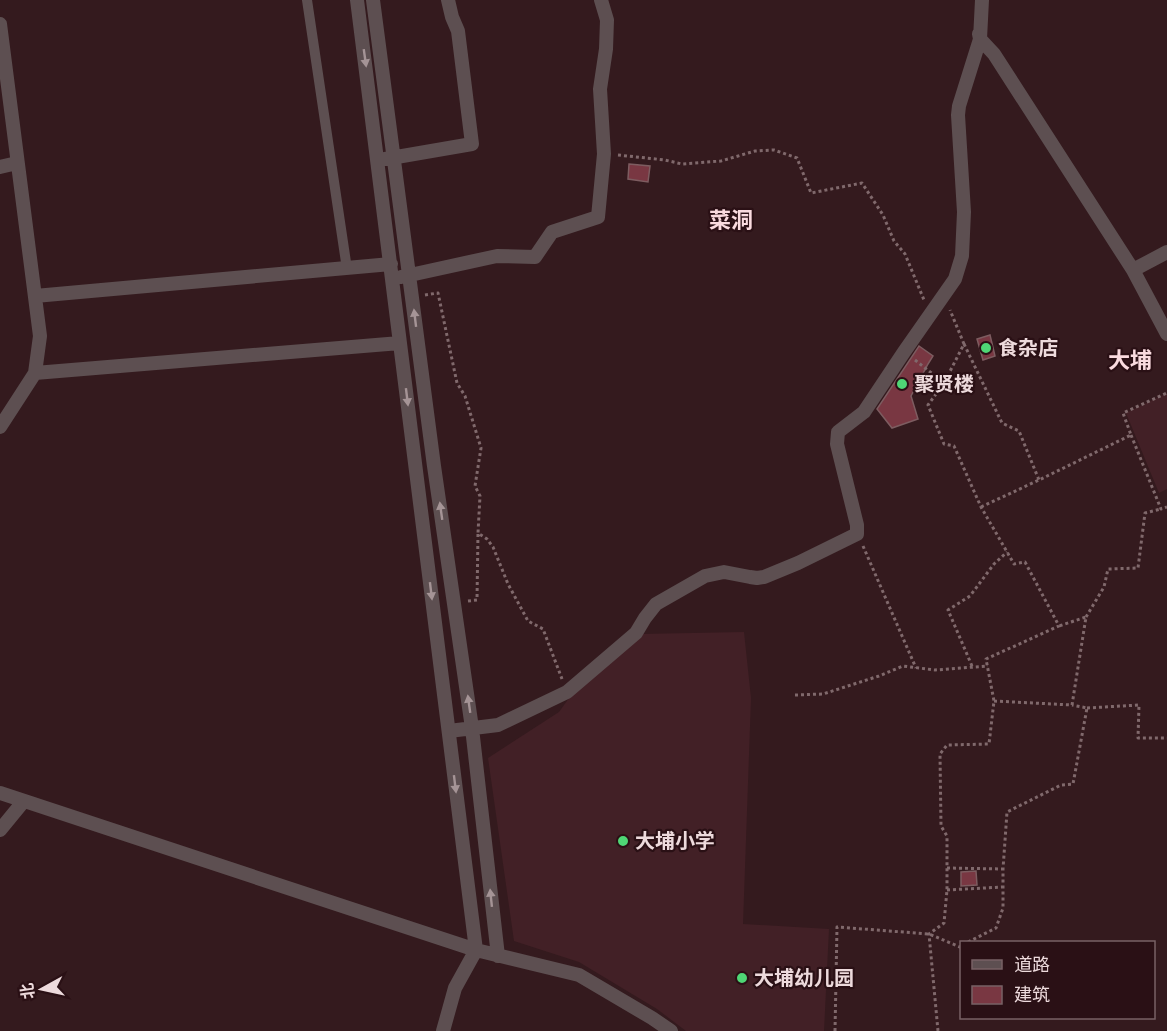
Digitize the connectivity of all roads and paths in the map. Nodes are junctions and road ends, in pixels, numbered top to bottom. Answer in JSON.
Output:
{"nodes":[{"id":1,"x":307,"y":0,"type":"edge"},
{"id":2,"x":357,"y":0,"type":"edge"},
{"id":3,"x":373,"y":0,"type":"edge"},
{"id":4,"x":448,"y":0,"type":"edge"},
{"id":5,"x":602,"y":0,"type":"edge"},
{"id":6,"x":974,"y":0,"type":"edge"},
{"id":7,"x":982,"y":0,"type":"edge"},
{"id":8,"x":0,"y":24,"type":"edge"},
{"id":9,"x":980,"y":39,"type":"junction"},
{"id":10,"x":2,"y":53,"type":"edge"},
{"id":11,"x":604,"y":154,"type":"junction"},
{"id":12,"x":394,"y":158,"type":"junction"},
{"id":13,"x":377,"y":160,"type":"junction"},
{"id":14,"x":17,"y":163,"type":"junction"},
{"id":15,"x":0,"y":167,"type":"edge"},
{"id":16,"x":1167,"y":252,"type":"edge"},
{"id":17,"x":391,"y":264,"type":"junction"},
{"id":18,"x":347,"y":268,"type":"junction"},
{"id":19,"x":1133,"y":270,"type":"junction"},
{"id":20,"x":409,"y":275,"type":"junction"},
{"id":21,"x":392,"y":278,"type":"junction"},
{"id":22,"x":35,"y":296,"type":"junction"},
{"id":23,"x":412,"y":297,"type":"junction"},
{"id":24,"x":944,"y":297,"type":"junction"},
{"id":25,"x":930,"y":315,"type":"junction"},
{"id":26,"x":1167,"y":334,"type":"edge"},
{"id":27,"x":400,"y":343,"type":"junction"},
{"id":28,"x":964,"y":344,"type":"junction"},
{"id":29,"x":904,"y":352,"type":"junction"},
{"id":30,"x":35,"y":373,"type":"junction"},
{"id":31,"x":944,"y":383,"type":"junction"},
{"id":32,"x":1167,"y":393,"type":"edge"},
{"id":33,"x":0,"y":427,"type":"edge"},
{"id":34,"x":1131,"y":435,"type":"junction"},
{"id":35,"x":1039,"y":480,"type":"junction"},
{"id":36,"x":981,"y":507,"type":"junction"},
{"id":37,"x":1167,"y":507,"type":"edge"},
{"id":38,"x":1161,"y":509,"type":"junction"},
{"id":39,"x":858,"y":532,"type":"junction"},
{"id":40,"x":478,"y":533,"type":"junction"},
{"id":41,"x":1007,"y":552,"type":"junction"},
{"id":42,"x":454,"y":603,"type":"junction"},
{"id":43,"x":1086,"y":617,"type":"junction"},
{"id":44,"x":1059,"y":626,"type":"junction"},
{"id":45,"x":988,"y":666,"type":"junction"},
{"id":46,"x":973,"y":667,"type":"junction"},
{"id":47,"x":916,"y":668,"type":"junction"},
{"id":48,"x":567,"y":692,"type":"junction"},
{"id":49,"x":795,"y":695,"type":"dead end"},
{"id":50,"x":994,"y":700,"type":"junction"},
{"id":51,"x":1072,"y":705,"type":"junction"},
{"id":52,"x":1087,"y":708,"type":"junction"},
{"id":53,"x":472,"y":728,"type":"junction"},
{"id":54,"x":449,"y":731,"type":"junction"},
{"id":55,"x":1167,"y":738,"type":"edge"},
{"id":56,"x":0,"y":793,"type":"edge"},
{"id":57,"x":24,"y":802,"type":"junction"},
{"id":58,"x":0,"y":830,"type":"edge"},
{"id":59,"x":947,"y":868,"type":"junction"},
{"id":60,"x":1003,"y":869,"type":"junction"},
{"id":61,"x":1003,"y":887,"type":"junction"},
{"id":62,"x":947,"y":891,"type":"junction"},
{"id":63,"x":929,"y":934,"type":"junction"},
{"id":64,"x":970,"y":941,"type":"edge"},
{"id":65,"x":960,"y":947,"type":"edge"},
{"id":66,"x":476,"y":950,"type":"junction"},
{"id":67,"x":498,"y":956,"type":"junction"},
{"id":68,"x":443,"y":1031,"type":"edge"},
{"id":69,"x":671,"y":1031,"type":"edge"},
{"id":70,"x":835,"y":1031,"type":"edge"},
{"id":71,"x":938,"y":1031,"type":"edge"}],
"edges":[{"from":1,"to":18,"type":"street"},
{"from":2,"to":13,"type":"street","one_way":true},
{"from":3,"to":12,"type":"street"},
{"from":4,"to":12,"type":"street"},
{"from":5,"to":11,"type":"street"},
{"from":6,"to":9,"type":"street"},
{"from":7,"to":9,"type":"street"},
{"from":8,"to":10,"type":"street"},
{"from":9,"to":19,"type":"street"},
{"from":9,"to":24,"type":"street"},
{"from":10,"to":14,"type":"street"},
{"from":11,"to":20,"type":"street"},
{"from":11,"to":25,"type":"path"},
{"from":12,"to":13,"type":"street"},
{"from":12,"to":20,"type":"street"},
{"from":13,"to":17,"type":"street"},
{"from":14,"to":15,"type":"street"},
{"from":14,"to":22,"type":"street"},
{"from":16,"to":19,"type":"street"},
{"from":17,"to":18,"type":"street"},
{"from":17,"to":21,"type":"street"},
{"from":18,"to":22,"type":"street"},
{"from":19,"to":26,"type":"street"},
{"from":20,"to":21,"type":"street"},
{"from":20,"to":23,"type":"street"},
{"from":21,"to":27,"type":"street"},
{"from":22,"to":30,"type":"street"},
{"from":23,"to":40,"type":"path"},
{"from":42,"to":23,"type":"street","one_way":true},
{"from":24,"to":25,"type":"street"},
{"from":24,"to":28,"type":"path"},
{"from":25,"to":29,"type":"street"},
{"from":27,"to":30,"type":"street"},
{"from":27,"to":54,"type":"street","one_way":true},
{"from":28,"to":31,"type":"path"},
{"from":28,"to":35,"type":"path"},
{"from":29,"to":31,"type":"path"},
{"from":29,"to":39,"type":"street"},
{"from":30,"to":33,"type":"street"},
{"from":31,"to":36,"type":"path"},
{"from":32,"to":34,"type":"path"},
{"from":34,"to":35,"type":"path"},
{"from":34,"to":38,"type":"path"},
{"from":35,"to":36,"type":"path"},
{"from":36,"to":41,"type":"path"},
{"from":37,"to":38,"type":"path"},
{"from":38,"to":43,"type":"path"},
{"from":39,"to":47,"type":"path"},
{"from":39,"to":48,"type":"street"},
{"from":40,"to":42,"type":"path"},
{"from":40,"to":48,"type":"path"},
{"from":41,"to":44,"type":"path"},
{"from":41,"to":46,"type":"path"},
{"from":53,"to":42,"type":"street","one_way":true},
{"from":43,"to":44,"type":"path"},
{"from":43,"to":51,"type":"path"},
{"from":44,"to":45,"type":"path"},
{"from":45,"to":46,"type":"path"},
{"from":45,"to":50,"type":"path"},
{"from":46,"to":47,"type":"path"},
{"from":47,"to":49,"type":"path"},
{"from":48,"to":53,"type":"street"},
{"from":50,"to":51,"type":"path"},
{"from":50,"to":59,"type":"path"},
{"from":51,"to":52,"type":"path"},
{"from":52,"to":55,"type":"path"},
{"from":52,"to":60,"type":"path"},
{"from":53,"to":54,"type":"street"},
{"from":67,"to":53,"type":"street","one_way":true},
{"from":54,"to":66,"type":"street","one_way":true},
{"from":56,"to":57,"type":"street"},
{"from":57,"to":58,"type":"street"},
{"from":57,"to":66,"type":"street"},
{"from":59,"to":60,"type":"path"},
{"from":59,"to":62,"type":"path"},
{"from":60,"to":61,"type":"path"},
{"from":61,"to":62,"type":"path"},
{"from":61,"to":64,"type":"path"},
{"from":62,"to":63,"type":"path"},
{"from":63,"to":65,"type":"path"},
{"from":63,"to":70,"type":"path"},
{"from":63,"to":71,"type":"path"},
{"from":66,"to":67,"type":"street"},
{"from":66,"to":68,"type":"street"},
{"from":67,"to":69,"type":"street"}]}
